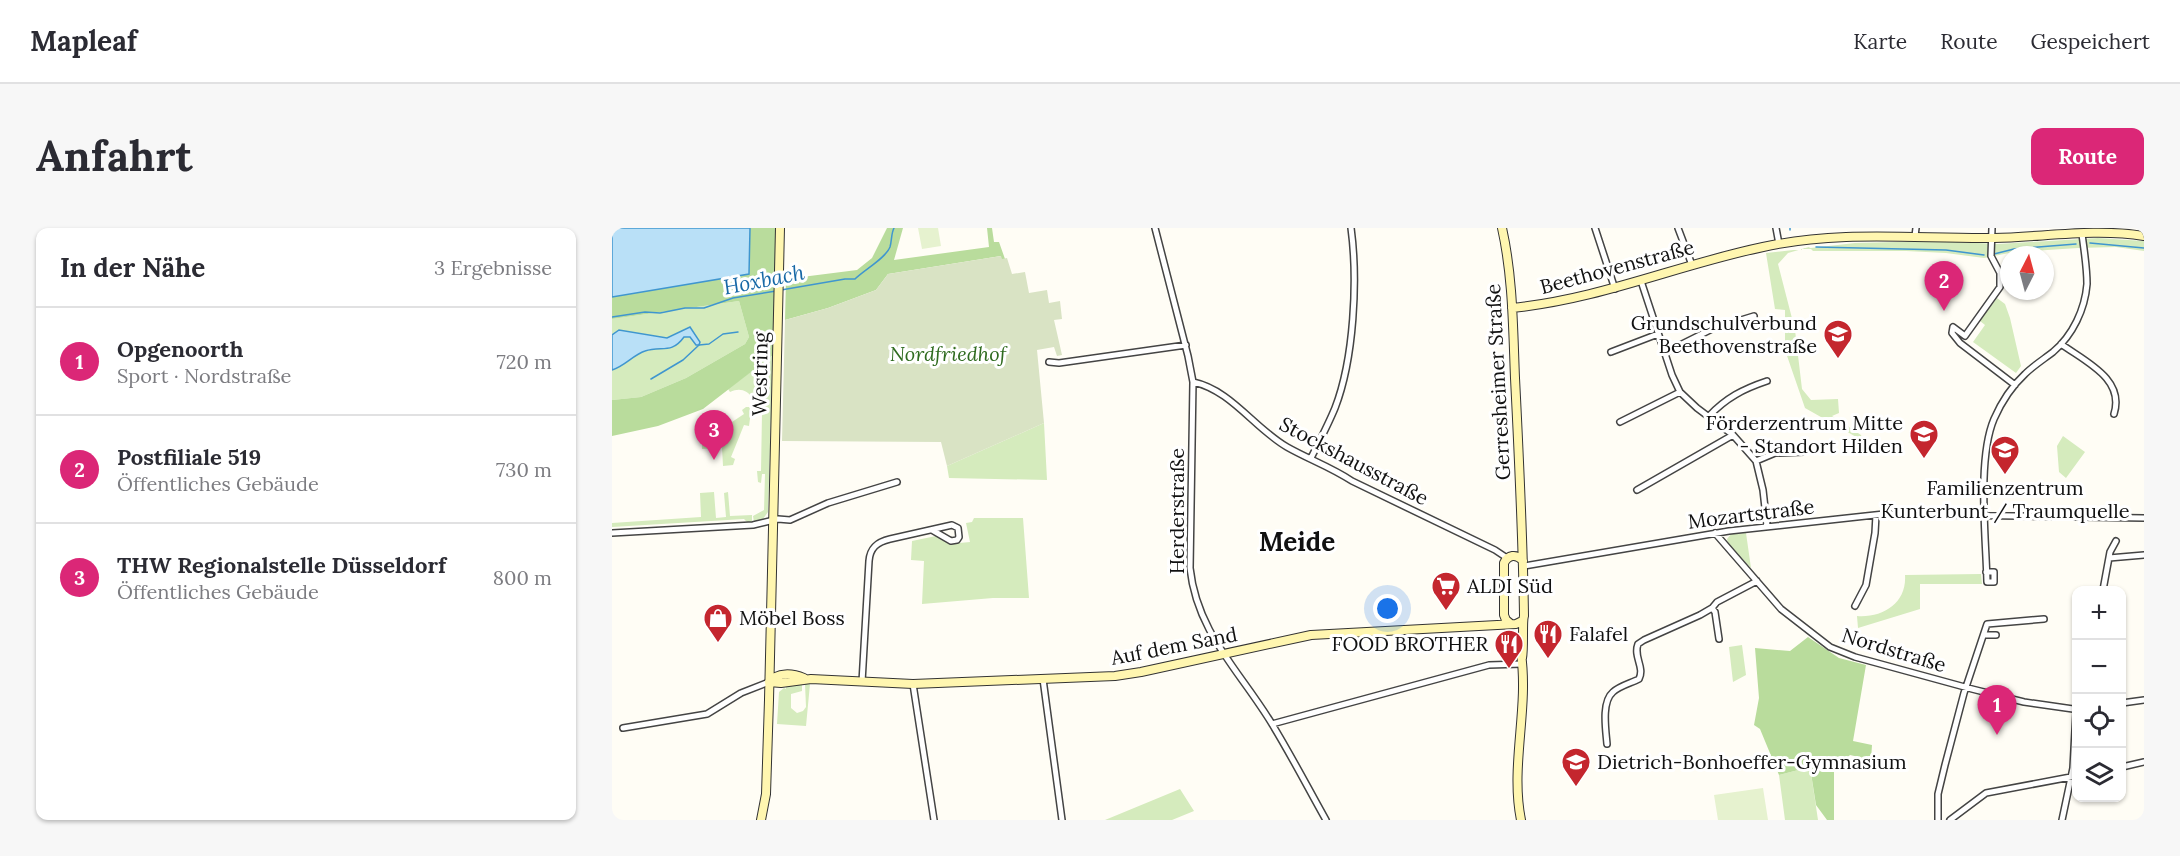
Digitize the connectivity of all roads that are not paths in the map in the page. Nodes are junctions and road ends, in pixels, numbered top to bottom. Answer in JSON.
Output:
{"nodes":[{"id":1,"x":780,"y":228,"type":"edge"},
{"id":2,"x":1155,"y":228,"type":"edge"},
{"id":3,"x":1352,"y":228,"type":"edge"},
{"id":4,"x":1502,"y":228,"type":"edge"},
{"id":5,"x":1595,"y":228,"type":"edge"},
{"id":6,"x":1678,"y":228,"type":"edge"},
{"id":7,"x":1776,"y":228,"type":"edge"},
{"id":8,"x":1992,"y":228,"type":"edge"},
{"id":9,"x":2125,"y":231,"type":"edge"},
{"id":10,"x":1916,"y":232,"type":"edge"},
{"id":11,"x":2082,"y":234,"type":"junction"},
{"id":12,"x":2144,"y":236,"type":"edge"},
{"id":13,"x":1991,"y":238,"type":"junction"},
{"id":14,"x":1779,"y":244,"type":"junction"},
{"id":15,"x":1692,"y":265,"type":"junction"},
{"id":16,"x":1641,"y":281,"type":"junction"},
{"id":17,"x":1615,"y":289,"type":"junction"},
{"id":18,"x":1512,"y":308,"type":"junction"},
{"id":19,"x":1754,"y":315,"type":"dead end"},
{"id":20,"x":1658,"y":334,"type":"junction"},
{"id":21,"x":2061,"y":344,"type":"junction"},
{"id":22,"x":1186,"y":345,"type":"junction"},
{"id":23,"x":1611,"y":352,"type":"dead end"},
{"id":24,"x":1665,"y":352,"type":"junction"},
{"id":25,"x":1049,"y":362,"type":"dead end"},
{"id":26,"x":1767,"y":381,"type":"dead end"},
{"id":27,"x":1192,"y":382,"type":"junction"},
{"id":28,"x":2015,"y":385,"type":"junction"},
{"id":29,"x":1680,"y":392,"type":"junction"},
{"id":30,"x":2114,"y":414,"type":"dead end"},
{"id":31,"x":1709,"y":416,"type":"junction"},
{"id":32,"x":1620,"y":422,"type":"dead end"},
{"id":33,"x":1733,"y":435,"type":"junction"},
{"id":34,"x":1804,"y":452,"type":"dead end"},
{"id":35,"x":1311,"y":458,"type":"junction"},
{"id":36,"x":1756,"y":461,"type":"junction"},
{"id":37,"x":897,"y":482,"type":"dead end"},
{"id":38,"x":1636,"y":490,"type":"dead end"},
{"id":39,"x":1876,"y":514,"type":"junction"},
{"id":40,"x":1985,"y":515,"type":"junction"},
{"id":41,"x":2144,"y":519,"type":"edge"},
{"id":42,"x":773,"y":520,"type":"junction"},
{"id":43,"x":1767,"y":526,"type":"junction"},
{"id":44,"x":932,"y":530,"type":"junction"},
{"id":45,"x":612,"y":533,"type":"edge"},
{"id":46,"x":1715,"y":533,"type":"junction"},
{"id":47,"x":1521,"y":534,"type":"junction"},
{"id":48,"x":2116,"y":541,"type":"dead end"},
{"id":49,"x":2144,"y":555,"type":"edge"},
{"id":50,"x":1510,"y":557,"type":"junction"},
{"id":51,"x":2109,"y":558,"type":"junction"},
{"id":52,"x":1523,"y":563,"type":"junction"},
{"id":53,"x":1986,"y":572,"type":"dead end"},
{"id":54,"x":1757,"y":581,"type":"junction"},
{"id":55,"x":2104,"y":586,"type":"edge"},
{"id":56,"x":1855,"y":606,"type":"dead end"},
{"id":57,"x":1712,"y":608,"type":"junction"},
{"id":58,"x":1504,"y":615,"type":"junction"},
{"id":59,"x":2044,"y":619,"type":"dead end"},
{"id":60,"x":1516,"y":623,"type":"junction"},
{"id":61,"x":1477,"y":625,"type":"junction"},
{"id":62,"x":1984,"y":635,"type":"junction"},
{"id":63,"x":1996,"y":635,"type":"dead end"},
{"id":64,"x":1719,"y":639,"type":"dead end"},
{"id":65,"x":1224,"y":653,"type":"junction"},
{"id":66,"x":1522,"y":661,"type":"junction"},
{"id":67,"x":1043,"y":679,"type":"junction"},
{"id":68,"x":769,"y":682,"type":"junction"},
{"id":69,"x":862,"y":682,"type":"junction"},
{"id":70,"x":913,"y":684,"type":"junction"},
{"id":71,"x":1967,"y":687,"type":"junction"},
{"id":72,"x":2144,"y":700,"type":"edge"},
{"id":73,"x":2126,"y":702,"type":"edge"},
{"id":74,"x":2072,"y":710,"type":"edge"},
{"id":75,"x":1272,"y":724,"type":"junction"},
{"id":76,"x":623,"y":728,"type":"dead end"},
{"id":77,"x":1607,"y":744,"type":"dead end"},
{"id":78,"x":2144,"y":762,"type":"edge"},
{"id":79,"x":2126,"y":766,"type":"edge"},
{"id":80,"x":2072,"y":777,"type":"edge"},
{"id":81,"x":2072,"y":784,"type":"edge"},
{"id":82,"x":761,"y":820,"type":"edge"},
{"id":83,"x":934,"y":820,"type":"edge"},
{"id":84,"x":1062,"y":820,"type":"edge"},
{"id":85,"x":1326,"y":820,"type":"edge"},
{"id":86,"x":1521,"y":820,"type":"edge"},
{"id":87,"x":1938,"y":820,"type":"edge"},
{"id":88,"x":1950,"y":820,"type":"edge"},
{"id":89,"x":2062,"y":820,"type":"edge"}],
"edges":[{"from":1,"to":42,"type":"street","name":"Westring"},
{"from":2,"to":22,"type":"street","name":"Herderstraße"},
{"from":3,"to":35,"type":"street"},
{"from":4,"to":18,"type":"street","name":"Gerresheimer Straße"},
{"from":5,"to":17,"type":"street"},
{"from":6,"to":15,"type":"street"},
{"from":7,"to":14,"type":"street"},
{"from":8,"to":13,"type":"street"},
{"from":9,"to":11,"type":"street","name":"Beethovenstraße"},
{"from":9,"to":12,"type":"street","name":"Beethovenstraße"},
{"from":10,"to":13,"type":"street","name":"Beethovenstraße"},
{"from":10,"to":14,"type":"street","name":"Beethovenstraße"},
{"from":11,"to":13,"type":"street","name":"Beethovenstraße"},
{"from":11,"to":21,"type":"street"},
{"from":13,"to":28,"type":"street"},
{"from":14,"to":15,"type":"street","name":"Beethovenstraße"},
{"from":15,"to":16,"type":"street","name":"Beethovenstraße"},
{"from":16,"to":17,"type":"street","name":"Beethovenstraße"},
{"from":16,"to":20,"type":"street"},
{"from":17,"to":18,"type":"street","name":"Beethovenstraße"},
{"from":18,"to":47,"type":"street","name":"Gerresheimer Straße"},
{"from":19,"to":24,"type":"street"},
{"from":20,"to":23,"type":"street"},
{"from":20,"to":24,"type":"street"},
{"from":21,"to":28,"type":"street"},
{"from":21,"to":30,"type":"street"},
{"from":22,"to":25,"type":"street"},
{"from":22,"to":27,"type":"street","name":"Herderstraße"},
{"from":24,"to":29,"type":"street"},
{"from":26,"to":31,"type":"street"},
{"from":27,"to":35,"type":"street","name":"Stockshausstraße"},
{"from":27,"to":65,"type":"street","name":"Herderstraße"},
{"from":28,"to":40,"type":"street"},
{"from":29,"to":31,"type":"street"},
{"from":29,"to":32,"type":"street"},
{"from":31,"to":33,"type":"street"},
{"from":33,"to":36,"type":"street"},
{"from":33,"to":38,"type":"street"},
{"from":34,"to":36,"type":"street"},
{"from":35,"to":50,"type":"street","name":"Stockshausstraße"},
{"from":36,"to":43,"type":"street"},
{"from":37,"to":42,"type":"street"},
{"from":39,"to":40,"type":"street","name":"Mozartstraße"},
{"from":39,"to":43,"type":"street","name":"Mozartstraße"},
{"from":39,"to":56,"type":"street"},
{"from":40,"to":41,"type":"street","name":"Mozartstraße"},
{"from":40,"to":53,"type":"street"},
{"from":42,"to":45,"type":"street"},
{"from":42,"to":68,"type":"street","name":"Westring"},
{"from":43,"to":46,"type":"street","name":"Mozartstraße"},
{"from":44,"to":44,"type":"street"},
{"from":44,"to":69,"type":"street"},
{"from":46,"to":52,"type":"street","name":"Mozartstraße"},
{"from":46,"to":54,"type":"street","name":"Nordstraße"},
{"from":47,"to":50,"type":"street","name":"Gerresheimer Straße"},
{"from":47,"to":52,"type":"street","name":"Gerresheimer Straße"},
{"from":48,"to":51,"type":"street"},
{"from":49,"to":51,"type":"street"},
{"from":50,"to":52,"type":"street"},
{"from":50,"to":58,"type":"street","name":"Gerresheimer Straße"},
{"from":51,"to":55,"type":"street"},
{"from":52,"to":60,"type":"street","name":"Gerresheimer Straße"},
{"from":54,"to":57,"type":"street"},
{"from":54,"to":71,"type":"street","name":"Nordstraße"},
{"from":57,"to":64,"type":"street"},
{"from":57,"to":77,"type":"street"},
{"from":58,"to":60,"type":"street"},
{"from":58,"to":61,"type":"street","name":"Auf dem Sand"},
{"from":59,"to":62,"type":"street"},
{"from":60,"to":61,"type":"street","name":"Auf dem Sand"},
{"from":60,"to":66,"type":"street","name":"Gerresheimer Straße"},
{"from":61,"to":65,"type":"street","name":"Auf dem Sand"},
{"from":62,"to":63,"type":"street"},
{"from":62,"to":71,"type":"street"},
{"from":65,"to":67,"type":"street","name":"Auf dem Sand"},
{"from":65,"to":75,"type":"street","name":"Herderstraße"},
{"from":66,"to":75,"type":"street"},
{"from":66,"to":86,"type":"street","name":"Gerresheimer Straße"},
{"from":67,"to":70,"type":"street","name":"Auf dem Sand"},
{"from":67,"to":84,"type":"street"},
{"from":68,"to":69,"type":"street","name":"Auf dem Sand"},
{"from":68,"to":76,"type":"street"},
{"from":68,"to":82,"type":"street","name":"Westring"},
{"from":69,"to":70,"type":"street","name":"Auf dem Sand"},
{"from":70,"to":83,"type":"street"},
{"from":71,"to":74,"type":"street","name":"Nordstraße"},
{"from":71,"to":87,"type":"street"},
{"from":72,"to":73,"type":"street"},
{"from":75,"to":85,"type":"street","name":"Herderstraße"},
{"from":78,"to":79,"type":"street"},
{"from":80,"to":88,"type":"street"},
{"from":81,"to":89,"type":"street"}]}
